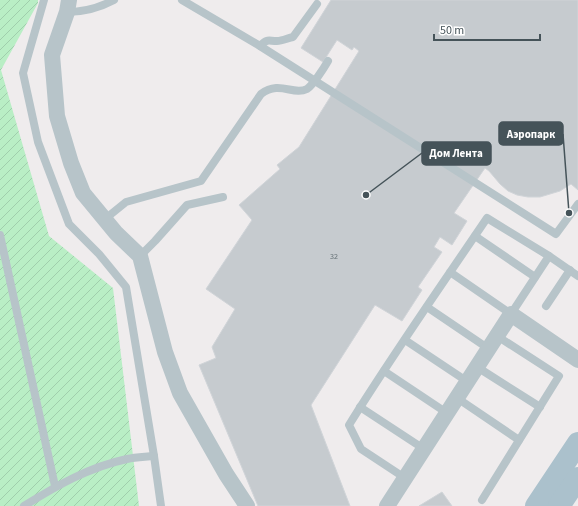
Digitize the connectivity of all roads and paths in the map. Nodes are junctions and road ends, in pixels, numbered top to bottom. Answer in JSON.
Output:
{"nodes":[{"id":1,"x":44,"y":0,"type":"edge"},
{"id":2,"x":114,"y":0,"type":"edge"},
{"id":3,"x":182,"y":0,"type":"edge"},
{"id":4,"x":317,"y":4,"type":"dead end"},
{"id":5,"x":68,"y":6,"type":"edge"},
{"id":6,"x":260,"y":46,"type":"junction"},
{"id":7,"x":328,"y":61,"type":"dead end"},
{"id":8,"x":223,"y":197,"type":"dead end"},
{"id":9,"x":578,"y":204,"type":"edge"},
{"id":10,"x":105,"y":219,"type":"junction"},
{"id":11,"x":0,"y":235,"type":"edge"},
{"id":12,"x":475,"y":236,"type":"junction"},
{"id":13,"x":140,"y":256,"type":"junction"},
{"id":14,"x":549,"y":256,"type":"junction"},
{"id":15,"x":570,"y":270,"type":"junction"},
{"id":16,"x":450,"y":272,"type":"junction"},
{"id":17,"x":578,"y":276,"type":"edge"},
{"id":18,"x":535,"y":277,"type":"junction"},
{"id":19,"x":427,"y":306,"type":"junction"},
{"id":20,"x":546,"y":306,"type":"dead end"},
{"id":21,"x":511,"y":314,"type":"junction"},
{"id":22,"x":405,"y":340,"type":"junction"},
{"id":23,"x":493,"y":342,"type":"junction"},
{"id":24,"x":578,"y":360,"type":"edge"},
{"id":25,"x":477,"y":367,"type":"junction"},
{"id":26,"x":384,"y":372,"type":"junction"},
{"id":27,"x":468,"y":382,"type":"junction"},
{"id":28,"x":457,"y":398,"type":"junction"},
{"id":29,"x":360,"y":407,"type":"junction"},
{"id":30,"x":540,"y":407,"type":"junction"},
{"id":31,"x":447,"y":413,"type":"junction"},
{"id":32,"x":519,"y":440,"type":"junction"},
{"id":33,"x":578,"y":443,"type":"edge"},
{"id":34,"x":424,"y":449,"type":"junction"},
{"id":35,"x":154,"y":456,"type":"junction"},
{"id":36,"x":405,"y":478,"type":"junction"},
{"id":37,"x":578,"y":478,"type":"edge"},
{"id":38,"x":55,"y":486,"type":"junction"},
{"id":39,"x":482,"y":500,"type":"dead end"},
{"id":40,"x":24,"y":506,"type":"edge"},
{"id":41,"x":161,"y":506,"type":"edge"},
{"id":42,"x":247,"y":506,"type":"edge"},
{"id":43,"x":386,"y":506,"type":"edge"},
{"id":44,"x":536,"y":506,"type":"edge"},
{"id":45,"x":559,"y":506,"type":"edge"}],
"edges":[{"from":1,"to":35,"type":"lane"},
{"from":2,"to":5,"type":"lane"},
{"from":3,"to":6,"type":"lane"},
{"from":4,"to":6,"type":"lane"},
{"from":5,"to":10,"type":"street"},
{"from":6,"to":9,"type":"lane"},
{"from":7,"to":10,"type":"lane"},
{"from":8,"to":13,"type":"lane"},
{"from":10,"to":13,"type":"street"},
{"from":11,"to":38,"type":"lane"},
{"from":12,"to":14,"type":"lane"},
{"from":12,"to":16,"type":"lane"},
{"from":12,"to":18,"type":"lane"},
{"from":13,"to":42,"type":"street"},
{"from":14,"to":15,"type":"lane"},
{"from":14,"to":18,"type":"lane"},
{"from":15,"to":17,"type":"lane"},
{"from":15,"to":20,"type":"lane"},
{"from":16,"to":19,"type":"lane"},
{"from":16,"to":21,"type":"lane"},
{"from":18,"to":21,"type":"lane"},
{"from":19,"to":22,"type":"lane"},
{"from":19,"to":23,"type":"lane"},
{"from":21,"to":23,"type":"street"},
{"from":21,"to":24,"type":"street"},
{"from":22,"to":26,"type":"lane"},
{"from":22,"to":27,"type":"lane"},
{"from":23,"to":25,"type":"street"},
{"from":23,"to":30,"type":"lane"},
{"from":25,"to":27,"type":"street"},
{"from":25,"to":30,"type":"lane"},
{"from":26,"to":29,"type":"lane"},
{"from":26,"to":31,"type":"lane"},
{"from":27,"to":28,"type":"street"},
{"from":28,"to":31,"type":"street"},
{"from":28,"to":32,"type":"lane"},
{"from":29,"to":34,"type":"lane"},
{"from":29,"to":36,"type":"lane"},
{"from":30,"to":32,"type":"lane"},
{"from":31,"to":34,"type":"street"},
{"from":32,"to":39,"type":"lane"},
{"from":33,"to":44,"type":"main road"},
{"from":34,"to":36,"type":"street"},
{"from":35,"to":38,"type":"lane"},
{"from":35,"to":41,"type":"lane"},
{"from":36,"to":43,"type":"street"},
{"from":37,"to":45,"type":"main road"},
{"from":38,"to":40,"type":"lane"}]}
